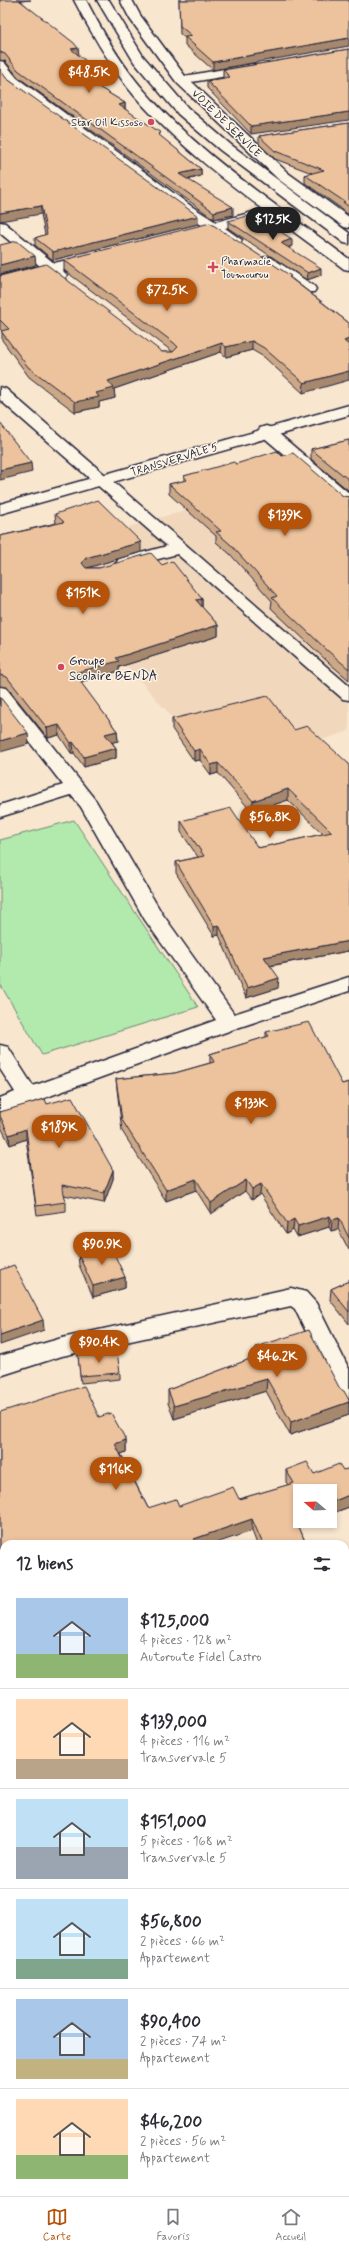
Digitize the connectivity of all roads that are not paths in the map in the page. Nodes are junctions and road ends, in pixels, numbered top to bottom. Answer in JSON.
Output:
{"nodes":[{"id":1,"x":80,"y":0,"type":"edge"},
{"id":2,"x":103,"y":0,"type":"edge"},
{"id":3,"x":126,"y":0,"type":"edge"},
{"id":4,"x":0,"y":65,"type":"edge"},
{"id":5,"x":266,"y":66,"type":"edge"},
{"id":6,"x":182,"y":80,"type":"junction"},
{"id":7,"x":260,"y":139,"type":"edge"},
{"id":8,"x":245,"y":141,"type":"junction"},
{"id":9,"x":275,"y":210,"type":"junction"},
{"id":10,"x":349,"y":224,"type":"edge"},
{"id":11,"x":0,"y":226,"type":"edge"},
{"id":12,"x":214,"y":227,"type":"junction"},
{"id":13,"x":199,"y":231,"type":"edge"},
{"id":14,"x":349,"y":240,"type":"edge"},
{"id":15,"x":246,"y":247,"type":"edge"},
{"id":16,"x":106,"y":255,"type":"edge"},
{"id":17,"x":259,"y":256,"type":"edge"},
{"id":18,"x":349,"y":266,"type":"edge"},
{"id":19,"x":52,"y":268,"type":"junction"},
{"id":20,"x":0,"y":280,"type":"edge"},
{"id":21,"x":70,"y":282,"type":"edge"},
{"id":22,"x":309,"y":289,"type":"dead end"},
{"id":23,"x":0,"y":392,"type":"edge"},
{"id":24,"x":349,"y":410,"type":"edge"},
{"id":25,"x":266,"y":431,"type":"junction"},
{"id":26,"x":104,"y":481,"type":"junction"},
{"id":27,"x":349,"y":501,"type":"edge"},
{"id":28,"x":0,"y":509,"type":"edge"},
{"id":29,"x":180,"y":548,"type":"junction"},
{"id":30,"x":107,"y":568,"type":"edge"},
{"id":31,"x":0,"y":692,"type":"edge"},
{"id":32,"x":349,"y":695,"type":"edge"},
{"id":33,"x":76,"y":787,"type":"junction"},
{"id":34,"x":0,"y":811,"type":"edge"},
{"id":35,"x":349,"y":984,"type":"edge"},
{"id":36,"x":229,"y":1023,"type":"junction"},
{"id":37,"x":0,"y":1052,"type":"edge"},
{"id":38,"x":28,"y":1096,"type":"junction"},
{"id":39,"x":0,"y":1106,"type":"edge"},
{"id":40,"x":0,"y":1366,"type":"edge"},
{"id":41,"x":349,"y":1394,"type":"edge"}],
"edges":[{"from":1,"to":9,"type":"main road"},
{"from":2,"to":14,"type":"main road"},
{"from":3,"to":6,"type":"main road","name":"VOIE DE SERVICE"},
{"from":4,"to":12,"type":"main road"},
{"from":5,"to":6,"type":"main road"},
{"from":6,"to":8,"type":"main road","name":"VOIE DE SERVICE"},
{"from":7,"to":8,"type":"main road"},
{"from":8,"to":10,"type":"main road","name":"VOIE DE SERVICE"},
{"from":9,"to":12,"type":"main road"},
{"from":9,"to":18,"type":"main road"},
{"from":11,"to":19,"type":"main road"},
{"from":12,"to":13,"type":"main road"},
{"from":12,"to":15,"type":"main road"},
{"from":16,"to":19,"type":"main road"},
{"from":17,"to":22,"type":"main road"},
{"from":19,"to":20,"type":"main road"},
{"from":19,"to":21,"type":"main road"},
{"from":23,"to":26,"type":"main road"},
{"from":24,"to":25,"type":"main road","name":"TRANSVERVALE 5"},
{"from":25,"to":26,"type":"main road","name":"TRANSVERVALE 5"},
{"from":25,"to":27,"type":"main road"},
{"from":26,"to":28,"type":"main road","name":"TRANSVERVALE 5"},
{"from":26,"to":29,"type":"main road"},
{"from":29,"to":30,"type":"main road"},
{"from":29,"to":32,"type":"main road"},
{"from":31,"to":33,"type":"main road"},
{"from":33,"to":34,"type":"main road"},
{"from":33,"to":36,"type":"main road"},
{"from":35,"to":36,"type":"main road"},
{"from":36,"to":38,"type":"main road"},
{"from":37,"to":38,"type":"main road"},
{"from":38,"to":39,"type":"main road"},
{"from":40,"to":41,"type":"main road"}]}
